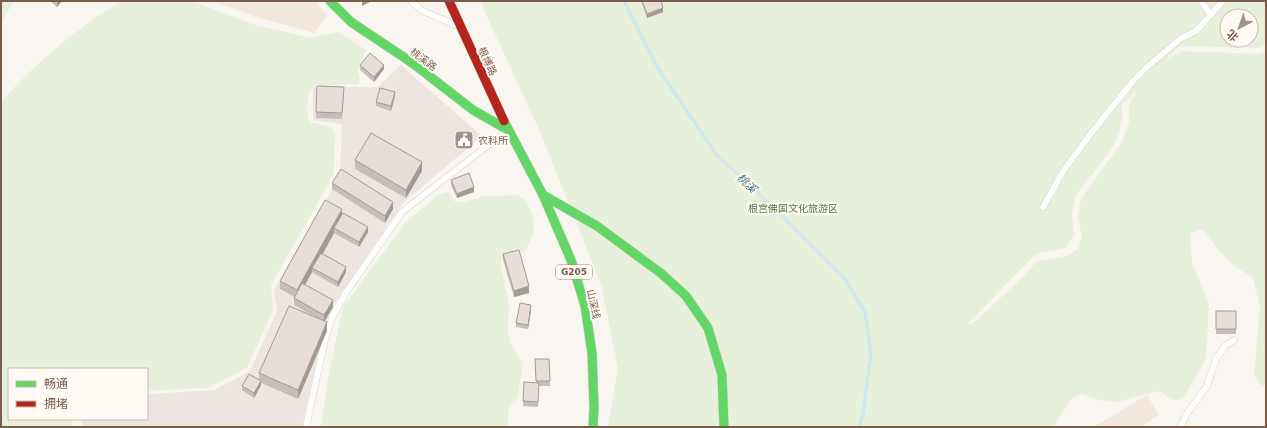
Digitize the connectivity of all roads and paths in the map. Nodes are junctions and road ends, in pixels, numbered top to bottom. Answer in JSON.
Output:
{"nodes":[{"id":1,"x":330,"y":1,"type":"edge"},
{"id":2,"x":411,"y":1,"type":"edge"},
{"id":3,"x":449,"y":1,"type":"edge"},
{"id":4,"x":1201,"y":1,"type":"edge"},
{"id":5,"x":1223,"y":1,"type":"edge"},
{"id":6,"x":1211,"y":15,"type":"junction"},
{"id":7,"x":461,"y":28,"type":"junction"},
{"id":8,"x":508,"y":130,"type":"junction"},
{"id":9,"x":542,"y":194,"type":"junction"},
{"id":10,"x":1043,"y":206,"type":"dead end"},
{"id":11,"x":1234,"y":340,"type":"dead end"},
{"id":12,"x":306,"y":427,"type":"edge"},
{"id":13,"x":593,"y":427,"type":"edge"},
{"id":14,"x":724,"y":427,"type":"edge"},
{"id":15,"x":1180,"y":427,"type":"edge"}],
"edges":[{"from":1,"to":8,"type":"main road","name":"桃溪路"},
{"from":2,"to":7,"type":"lane"},
{"from":3,"to":7,"type":"main road","name":"根博路","number":"G205"},
{"from":4,"to":6,"type":"lane"},
{"from":5,"to":6,"type":"lane"},
{"from":6,"to":10,"type":"lane"},
{"from":7,"to":8,"type":"main road","name":"根博路","number":"G205"},
{"from":8,"to":9,"type":"main road","name":"山深线","number":"G205"},
{"from":8,"to":12,"type":"lane"},
{"from":9,"to":13,"type":"main road","name":"山深线","number":"G205"},
{"from":9,"to":14,"type":"main road"},
{"from":11,"to":15,"type":"lane"}]}
